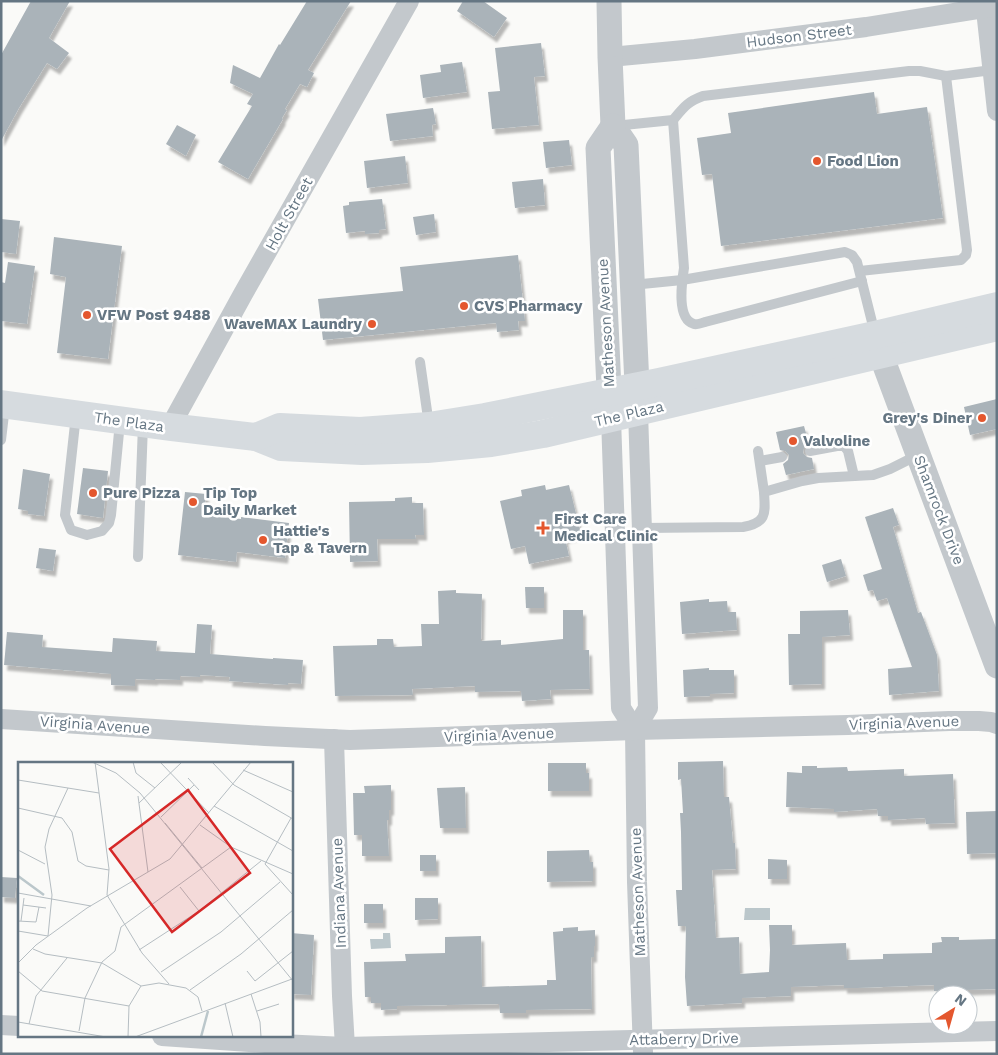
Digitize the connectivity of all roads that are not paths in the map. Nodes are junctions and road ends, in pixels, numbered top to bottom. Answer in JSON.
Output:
{"nodes":[{"id":1,"x":409,"y":1,"type":"edge"},
{"id":2,"x":609,"y":1,"type":"edge"},
{"id":3,"x":989,"y":5,"type":"edge"},
{"id":4,"x":610,"y":57,"type":"junction"},
{"id":5,"x":992,"y":70,"type":"junction"},
{"id":6,"x":946,"y":76,"type":"junction"},
{"id":7,"x":997,"y":111,"type":"edge"},
{"id":8,"x":673,"y":120,"type":"junction"},
{"id":9,"x":613,"y":126,"type":"junction"},
{"id":10,"x":861,"y":276,"type":"junction"},
{"id":11,"x":682,"y":280,"type":"junction"},
{"id":12,"x":632,"y":285,"type":"junction"},
{"id":13,"x":997,"y":306,"type":"edge"},
{"id":14,"x":997,"y":327,"type":"edge"},
{"id":15,"x":878,"y":344,"type":"junction"},
{"id":16,"x":420,"y":362,"type":"dead end"},
{"id":17,"x":637,"y":399,"type":"junction"},
{"id":18,"x":3,"y":405,"type":"edge"},
{"id":19,"x":610,"y":405,"type":"junction"},
{"id":20,"x":76,"y":414,"type":"junction"},
{"id":21,"x":132,"y":422,"type":"junction"},
{"id":22,"x":429,"y":426,"type":"junction"},
{"id":23,"x":170,"y":427,"type":"junction"},
{"id":24,"x":256,"y":437,"type":"junction"},
{"id":25,"x":1,"y":440,"type":"edge"},
{"id":26,"x":810,"y":451,"type":"dead end"},
{"id":27,"x":918,"y":455,"type":"junction"},
{"id":28,"x":782,"y":457,"type":"dead end"},
{"id":29,"x":854,"y":476,"type":"junction"},
{"id":30,"x":764,"y":492,"type":"junction"},
{"id":31,"x":642,"y":528,"type":"junction"},
{"id":32,"x":138,"y":557,"type":"dead end"},
{"id":33,"x":997,"y":666,"type":"edge"},
{"id":34,"x":1,"y":719,"type":"edge"},
{"id":35,"x":997,"y":724,"type":"edge"},
{"id":36,"x":636,"y":730,"type":"junction"},
{"id":37,"x":334,"y":739,"type":"junction"},
{"id":38,"x":1,"y":1025,"type":"edge"},
{"id":39,"x":18,"y":1026,"type":"edge"},
{"id":40,"x":997,"y":1031,"type":"edge"},
{"id":41,"x":192,"y":1038,"type":"edge"},
{"id":42,"x":346,"y":1047,"type":"junction"},
{"id":43,"x":643,"y":1047,"type":"edge"}],
"edges":[{"from":1,"to":23,"type":"street","name":"Holt Street"},
{"from":2,"to":4,"type":"street","name":"Matheson Avenue"},
{"from":3,"to":4,"type":"street","name":"Hudson Street"},
{"from":3,"to":5,"type":"street"},
{"from":4,"to":9,"type":"street","name":"Matheson Avenue"},
{"from":5,"to":6,"type":"lane"},
{"from":5,"to":7,"type":"street"},
{"from":6,"to":8,"type":"lane"},
{"from":6,"to":10,"type":"lane"},
{"from":8,"to":9,"type":"lane"},
{"from":8,"to":11,"type":"lane"},
{"from":9,"to":12,"type":"street","name":"Matheson Avenue"},
{"from":9,"to":19,"type":"street","name":"Matheson Avenue"},
{"from":10,"to":11,"type":"lane"},
{"from":10,"to":11,"type":"lane"},
{"from":10,"to":15,"type":"lane"},
{"from":11,"to":12,"type":"lane"},
{"from":12,"to":17,"type":"street","name":"Matheson Avenue"},
{"from":13,"to":15,"type":"main road","name":"The Plaza"},
{"from":14,"to":15,"type":"main road","name":"The Plaza"},
{"from":15,"to":17,"type":"main road","name":"The Plaza"},
{"from":15,"to":27,"type":"street","name":"Shamrock Drive"},
{"from":16,"to":22,"type":"lane"},
{"from":17,"to":19,"type":"main road","name":"The Plaza"},
{"from":17,"to":31,"type":"street","name":"Matheson Avenue"},
{"from":18,"to":20,"type":"main road","name":"The Plaza"},
{"from":18,"to":25,"type":"lane"},
{"from":19,"to":22,"type":"main road","name":"The Plaza"},
{"from":19,"to":24,"type":"main road","name":"The Plaza"},
{"from":19,"to":36,"type":"street","name":"Matheson Avenue"},
{"from":20,"to":21,"type":"main road","name":"The Plaza"},
{"from":20,"to":21,"type":"lane"},
{"from":21,"to":23,"type":"main road","name":"The Plaza"},
{"from":21,"to":32,"type":"lane"},
{"from":22,"to":24,"type":"main road","name":"The Plaza"},
{"from":23,"to":24,"type":"main road","name":"The Plaza"},
{"from":26,"to":29,"type":"lane"},
{"from":27,"to":29,"type":"lane"},
{"from":27,"to":33,"type":"street","name":"Shamrock Drive"},
{"from":28,"to":30,"type":"lane"},
{"from":29,"to":30,"type":"lane"},
{"from":30,"to":31,"type":"lane"},
{"from":31,"to":36,"type":"street","name":"Matheson Avenue"},
{"from":34,"to":37,"type":"street","name":"Virginia Avenue"},
{"from":35,"to":36,"type":"street","name":"Virginia Avenue"},
{"from":36,"to":37,"type":"street","name":"Virginia Avenue"},
{"from":36,"to":43,"type":"street","name":"Matheson Avenue"},
{"from":37,"to":42,"type":"street","name":"Indiana Avenue"},
{"from":38,"to":39,"type":"street"},
{"from":40,"to":43,"type":"street","name":"Attaberry Drive"},
{"from":41,"to":42,"type":"street","name":"Attaberry Drive"},
{"from":42,"to":43,"type":"street","name":"Attaberry Drive"}]}
